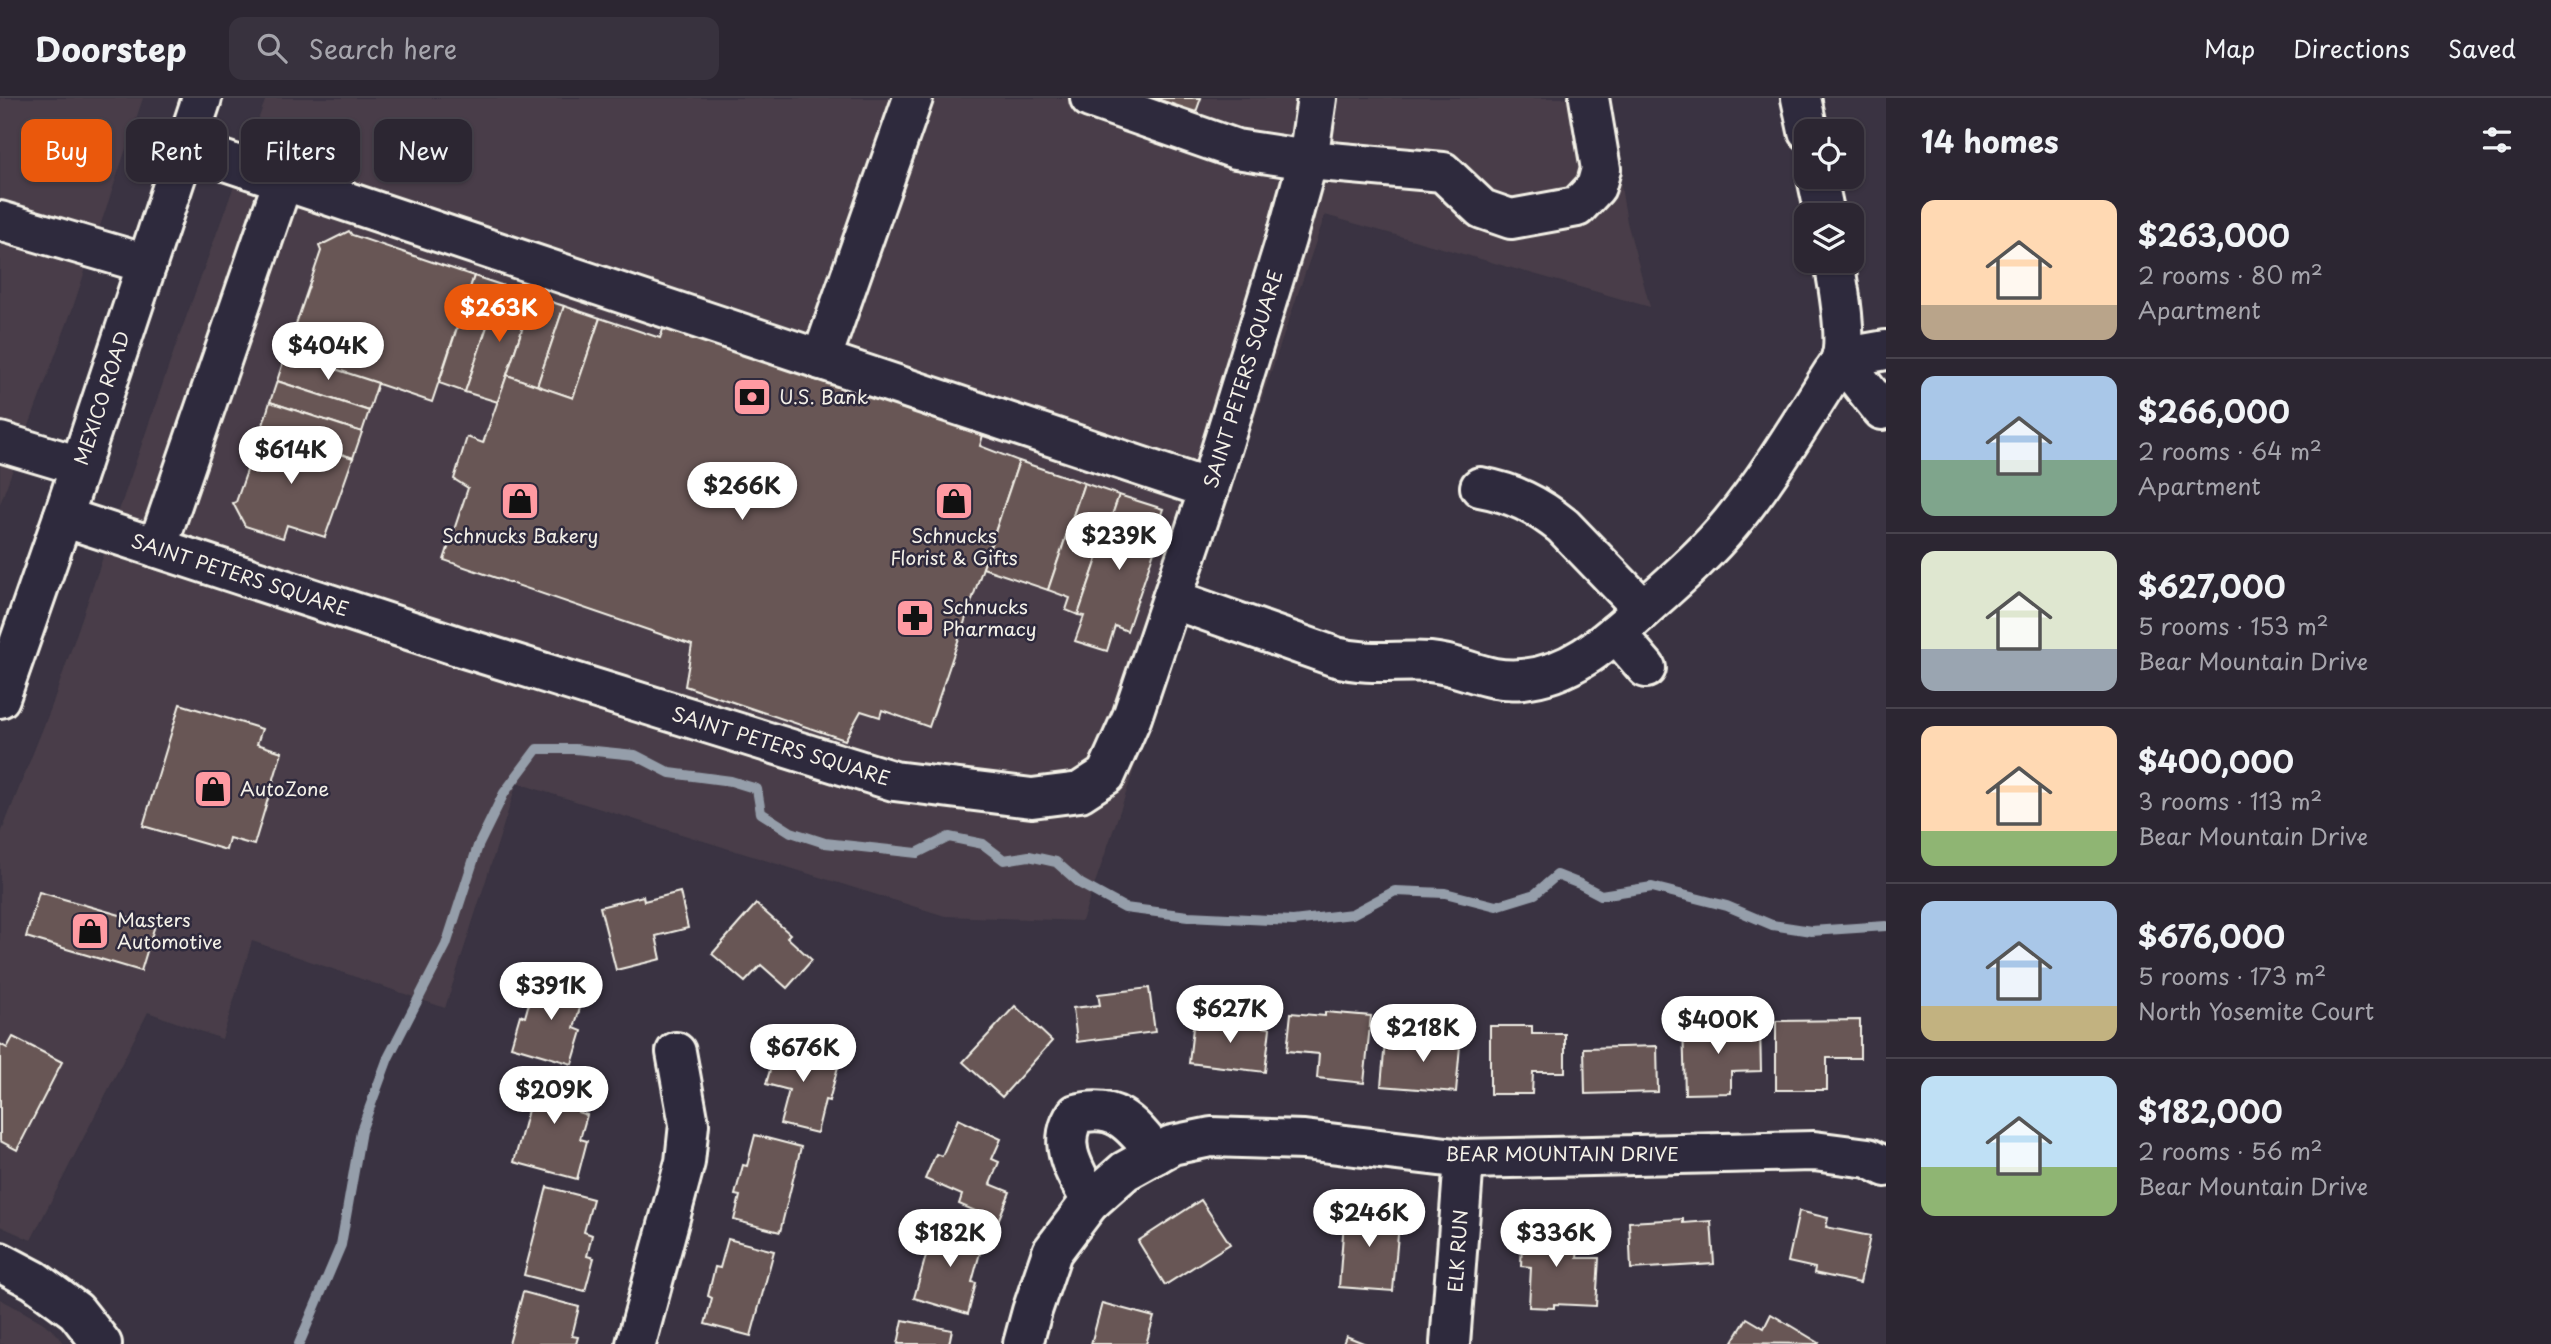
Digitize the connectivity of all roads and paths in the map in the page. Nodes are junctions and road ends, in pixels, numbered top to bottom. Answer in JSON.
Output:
{"nodes":[{"id":1,"x":202,"y":98,"type":"edge"},
{"id":2,"x":913,"y":98,"type":"edge"},
{"id":3,"x":1090,"y":98,"type":"edge"},
{"id":4,"x":1317,"y":98,"type":"edge"},
{"id":5,"x":1589,"y":98,"type":"edge"},
{"id":6,"x":1801,"y":98,"type":"edge"},
{"id":7,"x":195,"y":119,"type":"edge"},
{"id":8,"x":1805,"y":119,"type":"edge"},
{"id":9,"x":1308,"y":160,"type":"junction"},
{"id":10,"x":175,"y":182,"type":"edge"},
{"id":11,"x":284,"y":182,"type":"edge"},
{"id":12,"x":287,"y":182,"type":"edge"},
{"id":13,"x":0,"y":220,"type":"edge"},
{"id":14,"x":147,"y":264,"type":"junction"},
{"id":15,"x":1836,"y":273,"type":"edge"},
{"id":16,"x":1886,"y":350,"type":"edge"},
{"id":17,"x":1841,"y":358,"type":"junction"},
{"id":18,"x":821,"y":359,"type":"junction"},
{"id":19,"x":1882,"y":410,"type":"dead end"},
{"id":20,"x":0,"y":442,"type":"edge"},
{"id":21,"x":80,"y":466,"type":"junction"},
{"id":22,"x":1480,"y":487,"type":"dead end"},
{"id":23,"x":1209,"y":489,"type":"junction"},
{"id":24,"x":63,"y":517,"type":"junction"},
{"id":25,"x":157,"y":548,"type":"junction"},
{"id":26,"x":1172,"y":599,"type":"junction"},
{"id":27,"x":1630,"y":621,"type":"junction"},
{"id":28,"x":1646,"y":668,"type":"dead end"},
{"id":29,"x":0,"y":698,"type":"edge"},
{"id":30,"x":676,"y":1052,"type":"dead end"},
{"id":31,"x":1156,"y":1154,"type":"junction"},
{"id":32,"x":1464,"y":1159,"type":"junction"},
{"id":33,"x":1886,"y":1167,"type":"edge"},
{"id":34,"x":1091,"y":1200,"type":"junction"},
{"id":35,"x":0,"y":1262,"type":"edge"},
{"id":36,"x":102,"y":1344,"type":"edge"},
{"id":37,"x":636,"y":1344,"type":"edge"},
{"id":38,"x":1023,"y":1344,"type":"edge"},
{"id":39,"x":1450,"y":1344,"type":"edge"}],
"edges":[{"from":1,"to":7,"type":"street","name":"MEXICO ROAD"},
{"from":2,"to":18,"type":"street"},
{"from":3,"to":9,"type":"street"},
{"from":4,"to":9,"type":"street","name":"SAINT PETERS SQUARE"},
{"from":5,"to":9,"type":"street"},
{"from":6,"to":8,"type":"street"},
{"from":9,"to":23,"type":"street","name":"SAINT PETERS SQUARE"},
{"from":10,"to":14,"type":"street","name":"MEXICO ROAD"},
{"from":11,"to":25,"type":"street"},
{"from":12,"to":18,"type":"street"},
{"from":13,"to":14,"type":"street"},
{"from":14,"to":21,"type":"street","name":"MEXICO ROAD"},
{"from":15,"to":17,"type":"street"},
{"from":16,"to":17,"type":"street"},
{"from":17,"to":19,"type":"street"},
{"from":17,"to":27,"type":"street"},
{"from":18,"to":23,"type":"street"},
{"from":20,"to":21,"type":"street"},
{"from":21,"to":24,"type":"street","name":"MEXICO ROAD"},
{"from":22,"to":27,"type":"street"},
{"from":23,"to":26,"type":"street","name":"SAINT PETERS SQUARE"},
{"from":24,"to":25,"type":"street","name":"SAINT PETERS SQUARE"},
{"from":24,"to":29,"type":"street","name":"MEXICO ROAD"},
{"from":25,"to":26,"type":"street","name":"SAINT PETERS SQUARE"},
{"from":26,"to":27,"type":"street"},
{"from":27,"to":28,"type":"street"},
{"from":30,"to":37,"type":"street"},
{"from":31,"to":32,"type":"street","name":"BEAR MOUNTAIN DRIVE"},
{"from":31,"to":34,"type":"street","name":"BEAR MOUNTAIN DRIVE"},
{"from":31,"to":34,"type":"street"},
{"from":32,"to":33,"type":"street","name":"BEAR MOUNTAIN DRIVE"},
{"from":32,"to":39,"type":"street","name":"ELK RUN"},
{"from":34,"to":38,"type":"street","name":"BEAR MOUNTAIN DRIVE"},
{"from":35,"to":36,"type":"street"}]}
